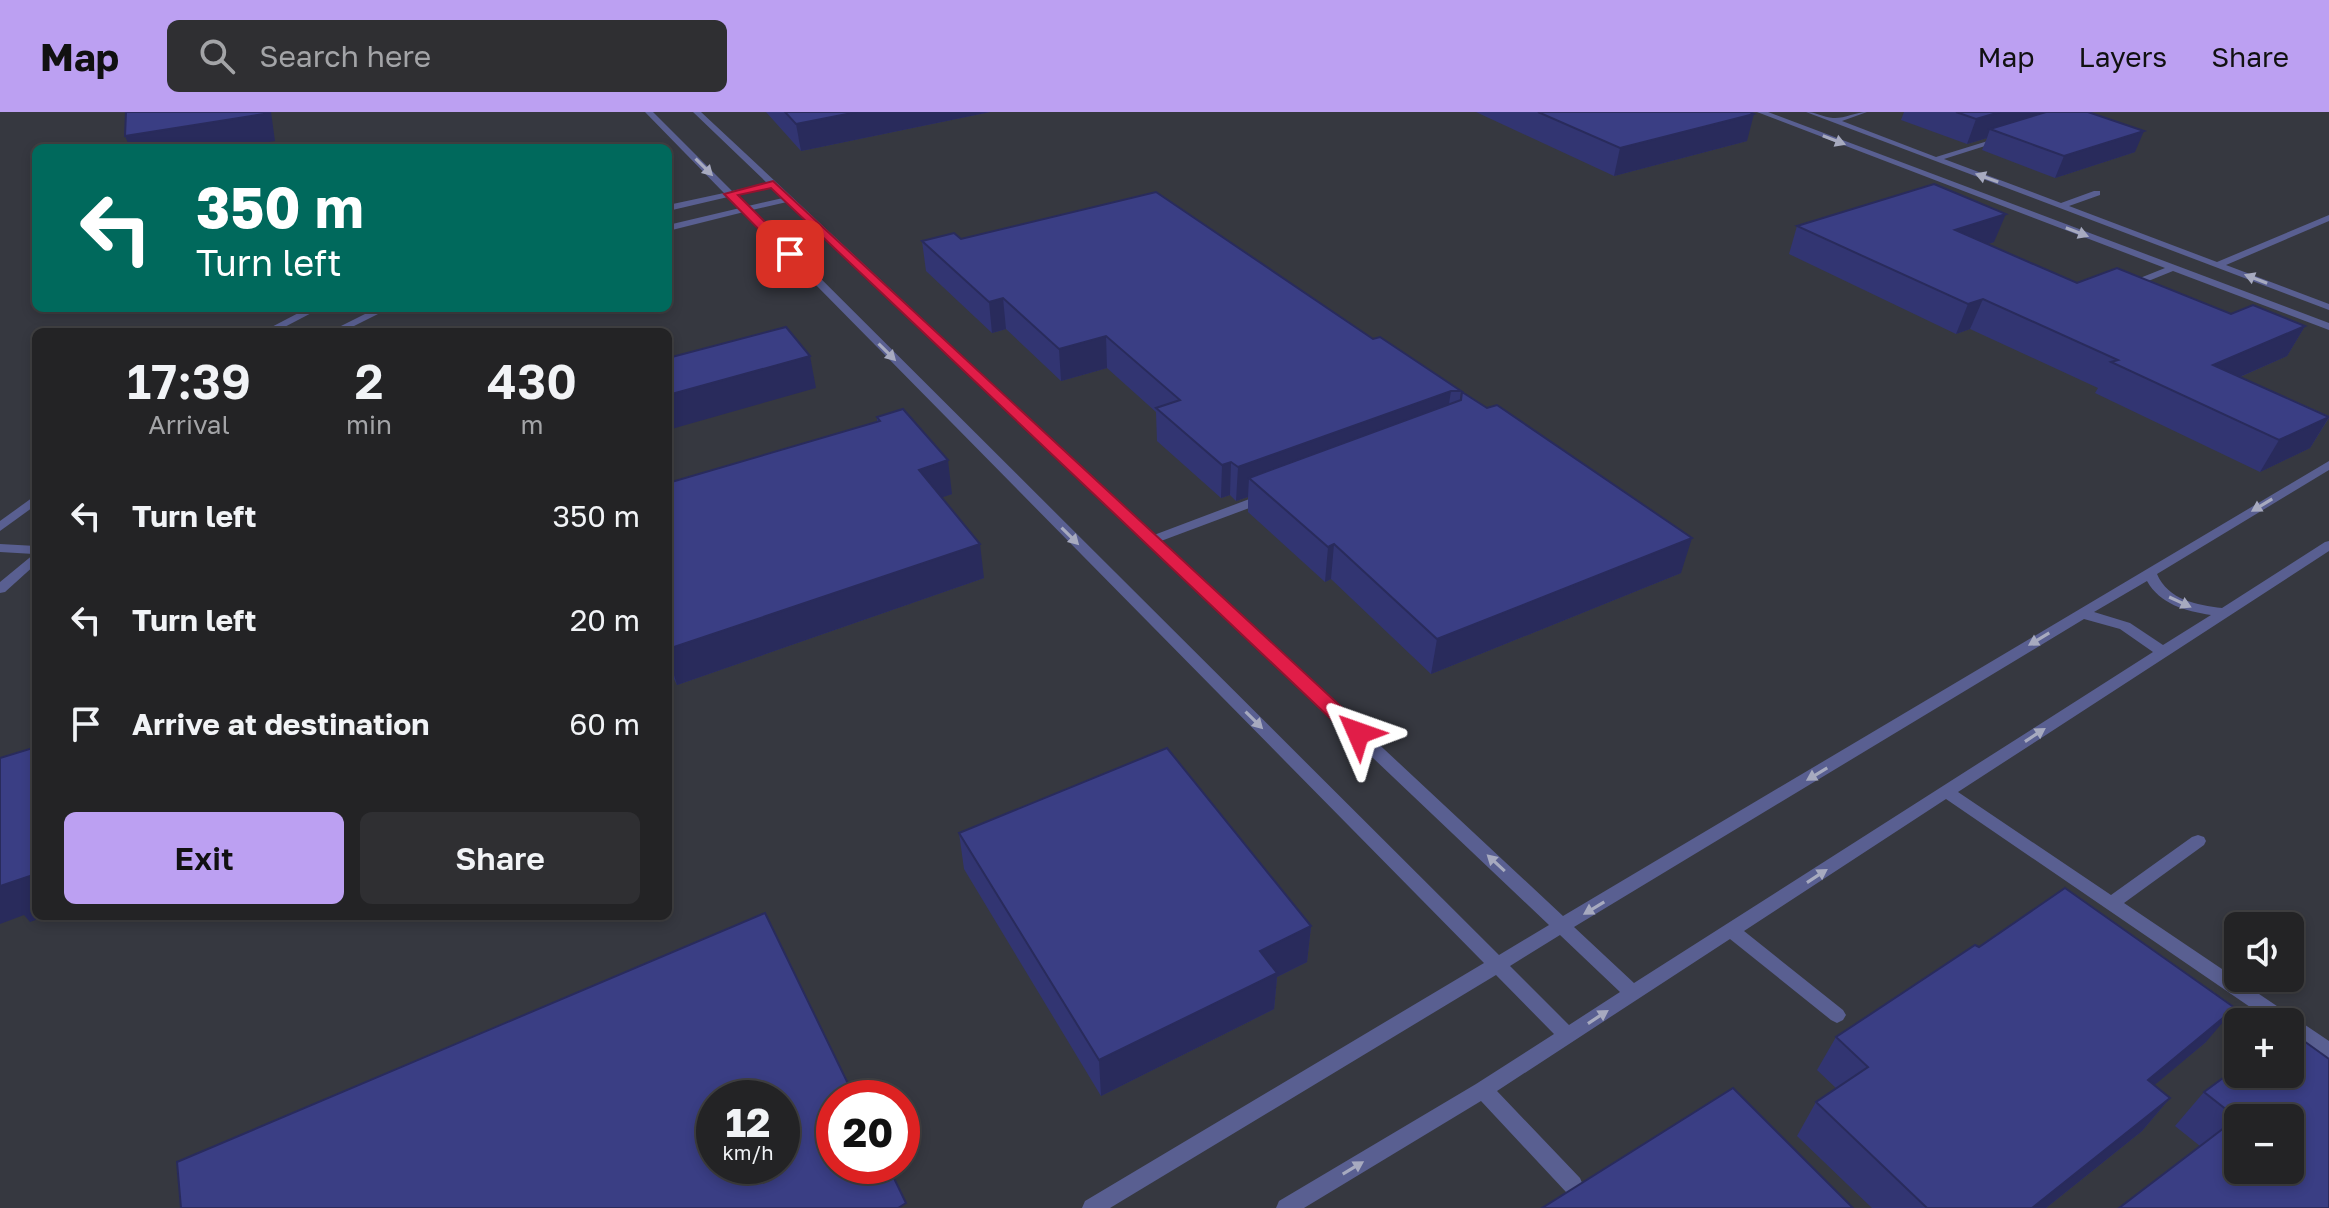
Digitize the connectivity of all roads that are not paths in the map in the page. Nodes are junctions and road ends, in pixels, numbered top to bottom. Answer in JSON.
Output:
{"nodes":[{"id":1,"x":649,"y":112,"type":"edge"},
{"id":2,"x":697,"y":112,"type":"edge"},
{"id":3,"x":1761,"y":112,"type":"edge"},
{"id":4,"x":1810,"y":112,"type":"edge"},
{"id":5,"x":1863,"y":112,"type":"edge"},
{"id":6,"x":1834,"y":121,"type":"junction"},
{"id":7,"x":2005,"y":137,"type":"edge"},
{"id":8,"x":1937,"y":159,"type":"junction"},
{"id":9,"x":773,"y":184,"type":"junction"},
{"id":10,"x":2097,"y":193,"type":"dead end"},
{"id":11,"x":730,"y":194,"type":"junction"},
{"id":12,"x":789,"y":199,"type":"junction"},
{"id":13,"x":2062,"y":206,"type":"junction"},
{"id":14,"x":672,"y":207,"type":"edge"},
{"id":15,"x":745,"y":209,"type":"junction"},
{"id":16,"x":2329,"y":218,"type":"edge"},
{"id":17,"x":672,"y":227,"type":"edge"},
{"id":18,"x":2218,"y":265,"type":"junction"},
{"id":19,"x":2173,"y":268,"type":"junction"},
{"id":20,"x":2133,"y":284,"type":"edge"},
{"id":21,"x":2329,"y":307,"type":"edge"},
{"id":22,"x":308,"y":312,"type":"edge"},
{"id":23,"x":376,"y":312,"type":"edge"},
{"id":24,"x":2329,"y":327,"type":"edge"},
{"id":25,"x":275,"y":328,"type":"edge"},
{"id":26,"x":342,"y":328,"type":"edge"},
{"id":27,"x":2329,"y":465,"type":"edge"},
{"id":28,"x":1272,"y":495,"type":"edge"},
{"id":29,"x":32,"y":502,"type":"edge"},
{"id":30,"x":0,"y":527,"type":"edge"},
{"id":31,"x":1152,"y":540,"type":"junction"},
{"id":32,"x":2329,"y":545,"type":"edge"},
{"id":33,"x":0,"y":548,"type":"edge"},
{"id":34,"x":32,"y":550,"type":"edge"},
{"id":35,"x":32,"y":561,"type":"edge"},
{"id":36,"x":2150,"y":573,"type":"junction"},
{"id":37,"x":0,"y":589,"type":"edge"},
{"id":38,"x":2223,"y":612,"type":"junction"},
{"id":39,"x":2082,"y":614,"type":"junction"},
{"id":40,"x":2162,"y":652,"type":"junction"},
{"id":41,"x":1947,"y":792,"type":"junction"},
{"id":42,"x":2198,"y":841,"type":"dead end"},
{"id":43,"x":2111,"y":904,"type":"junction"},
{"id":44,"x":1563,"y":927,"type":"junction"},
{"id":45,"x":1732,"y":931,"type":"junction"},
{"id":46,"x":1498,"y":966,"type":"junction"},
{"id":47,"x":1634,"y":994,"type":"junction"},
{"id":48,"x":2264,"y":1008,"type":"edge"},
{"id":49,"x":1837,"y":1015,"type":"dead end"},
{"id":50,"x":2304,"y":1035,"type":"edge"},
{"id":51,"x":1568,"y":1036,"type":"junction"},
{"id":52,"x":2329,"y":1051,"type":"edge"},
{"id":53,"x":1483,"y":1090,"type":"junction"},
{"id":54,"x":1573,"y":1185,"type":"edge"},
{"id":55,"x":1092,"y":1208,"type":"edge"},
{"id":56,"x":1286,"y":1208,"type":"edge"}],
"edges":[{"from":1,"to":11,"type":"lane","one_way":true},
{"from":2,"to":9,"type":"lane"},
{"from":3,"to":19,"type":"lane","one_way":true},
{"from":4,"to":6,"type":"lane"},
{"from":5,"to":6,"type":"lane"},
{"from":6,"to":8,"type":"lane"},
{"from":7,"to":8,"type":"lane"},
{"from":13,"to":8,"type":"lane","one_way":true},
{"from":9,"to":11,"type":"lane"},
{"from":9,"to":12,"type":"lane"},
{"from":10,"to":13,"type":"lane"},
{"from":11,"to":14,"type":"lane"},
{"from":11,"to":15,"type":"lane"},
{"from":12,"to":15,"type":"lane"},
{"from":12,"to":31,"type":"lane"},
{"from":13,"to":18,"type":"lane"},
{"from":15,"to":17,"type":"lane"},
{"from":15,"to":46,"type":"lane","one_way":true},
{"from":16,"to":18,"type":"lane"},
{"from":21,"to":18,"type":"lane","one_way":true},
{"from":19,"to":20,"type":"lane"},
{"from":19,"to":24,"type":"lane"},
{"from":22,"to":25,"type":"lane"},
{"from":23,"to":26,"type":"lane"},
{"from":27,"to":36,"type":"lane","one_way":true},
{"from":28,"to":31,"type":"lane"},
{"from":29,"to":30,"type":"lane"},
{"from":44,"to":31,"type":"lane","one_way":true},
{"from":32,"to":38,"type":"lane"},
{"from":33,"to":34,"type":"lane"},
{"from":35,"to":37,"type":"lane"},
{"from":36,"to":38,"type":"lane","one_way":true},
{"from":36,"to":39,"type":"lane"},
{"from":38,"to":40,"type":"lane"},
{"from":39,"to":40,"type":"lane"},
{"from":39,"to":44,"type":"lane","one_way":true},
{"from":41,"to":40,"type":"lane","one_way":true},
{"from":41,"to":43,"type":"lane"},
{"from":45,"to":41,"type":"lane","one_way":true},
{"from":42,"to":43,"type":"lane"},
{"from":43,"to":48,"type":"lane"},
{"from":44,"to":46,"type":"lane"},
{"from":44,"to":47,"type":"lane"},
{"from":45,"to":47,"type":"lane"},
{"from":45,"to":49,"type":"lane"},
{"from":46,"to":51,"type":"lane"},
{"from":46,"to":55,"type":"lane"},
{"from":51,"to":47,"type":"lane","one_way":true},
{"from":50,"to":52,"type":"lane"},
{"from":51,"to":53,"type":"lane"},
{"from":53,"to":54,"type":"lane"},
{"from":56,"to":53,"type":"lane","one_way":true}]}
